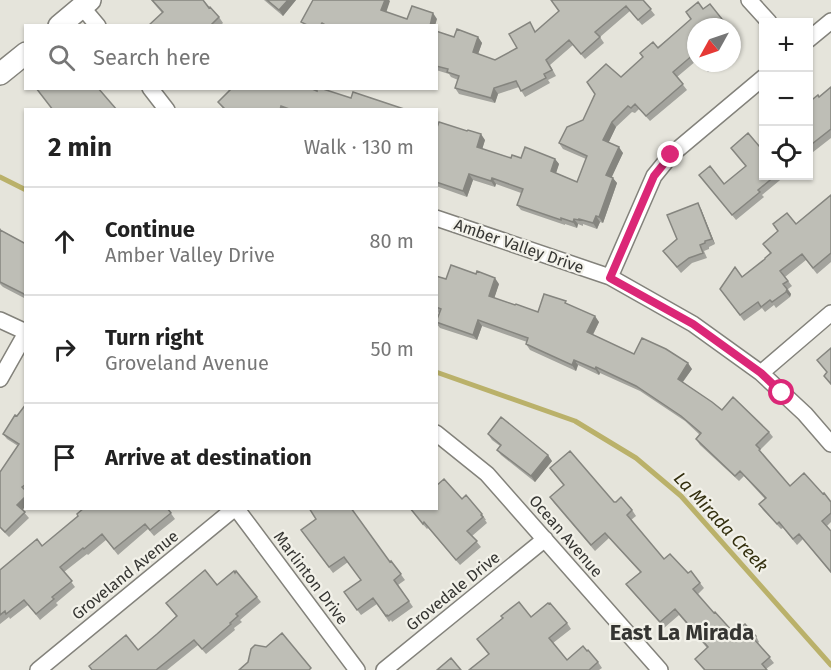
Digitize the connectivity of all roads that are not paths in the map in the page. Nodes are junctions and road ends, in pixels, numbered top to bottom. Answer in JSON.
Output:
{"nodes":[{"id":1,"x":749,"y":0,"type":"edge"},
{"id":2,"x":83,"y":2,"type":"edge"},
{"id":3,"x":765,"y":18,"type":"edge"},
{"id":4,"x":831,"y":21,"type":"edge"},
{"id":5,"x":61,"y":24,"type":"edge"},
{"id":6,"x":97,"y":24,"type":"edge"},
{"id":7,"x":813,"y":36,"type":"edge"},
{"id":8,"x":24,"y":55,"type":"edge"},
{"id":9,"x":0,"y":75,"type":"edge"},
{"id":10,"x":759,"y":81,"type":"edge"},
{"id":11,"x":152,"y":90,"type":"edge"},
{"id":12,"x":165,"y":108,"type":"edge"},
{"id":13,"x":438,"y":219,"type":"edge"},
{"id":14,"x":610,"y":278,"type":"junction"},
{"id":15,"x":831,"y":313,"type":"edge"},
{"id":16,"x":0,"y":320,"type":"edge"},
{"id":17,"x":24,"y":332,"type":"edge"},
{"id":18,"x":24,"y":337,"type":"edge"},
{"id":19,"x":761,"y":373,"type":"junction"},
{"id":20,"x":0,"y":379,"type":"edge"},
{"id":21,"x":438,"y":435,"type":"edge"},
{"id":22,"x":831,"y":444,"type":"edge"},
{"id":23,"x":234,"y":510,"type":"edge"},
{"id":24,"x":237,"y":510,"type":"edge"},
{"id":25,"x":545,"y":539,"type":"junction"},
{"id":26,"x":38,"y":670,"type":"edge"},
{"id":27,"x":357,"y":670,"type":"edge"},
{"id":28,"x":384,"y":670,"type":"edge"},
{"id":29,"x":660,"y":670,"type":"edge"}],
"edges":[{"from":1,"to":3,"type":"street"},
{"from":2,"to":5,"type":"main road"},
{"from":2,"to":6,"type":"street"},
{"from":4,"to":7,"type":"street"},
{"from":8,"to":9,"type":"main road"},
{"from":10,"to":14,"type":"street"},
{"from":11,"to":12,"type":"street"},
{"from":13,"to":14,"type":"street","name":"Amber Valley Drive"},
{"from":14,"to":19,"type":"street","name":"Amber Valley Drive"},
{"from":15,"to":19,"type":"street"},
{"from":16,"to":17,"type":"street"},
{"from":18,"to":20,"type":"street"},
{"from":19,"to":22,"type":"street","name":"Amber Valley Drive"},
{"from":21,"to":25,"type":"street","name":"Ocean Avenue"},
{"from":23,"to":26,"type":"street","name":"Groveland Avenue"},
{"from":24,"to":27,"type":"street","name":"Marlinton Drive"},
{"from":25,"to":28,"type":"street","name":"Grovedale Drive"},
{"from":25,"to":29,"type":"street","name":"Ocean Avenue"}]}
